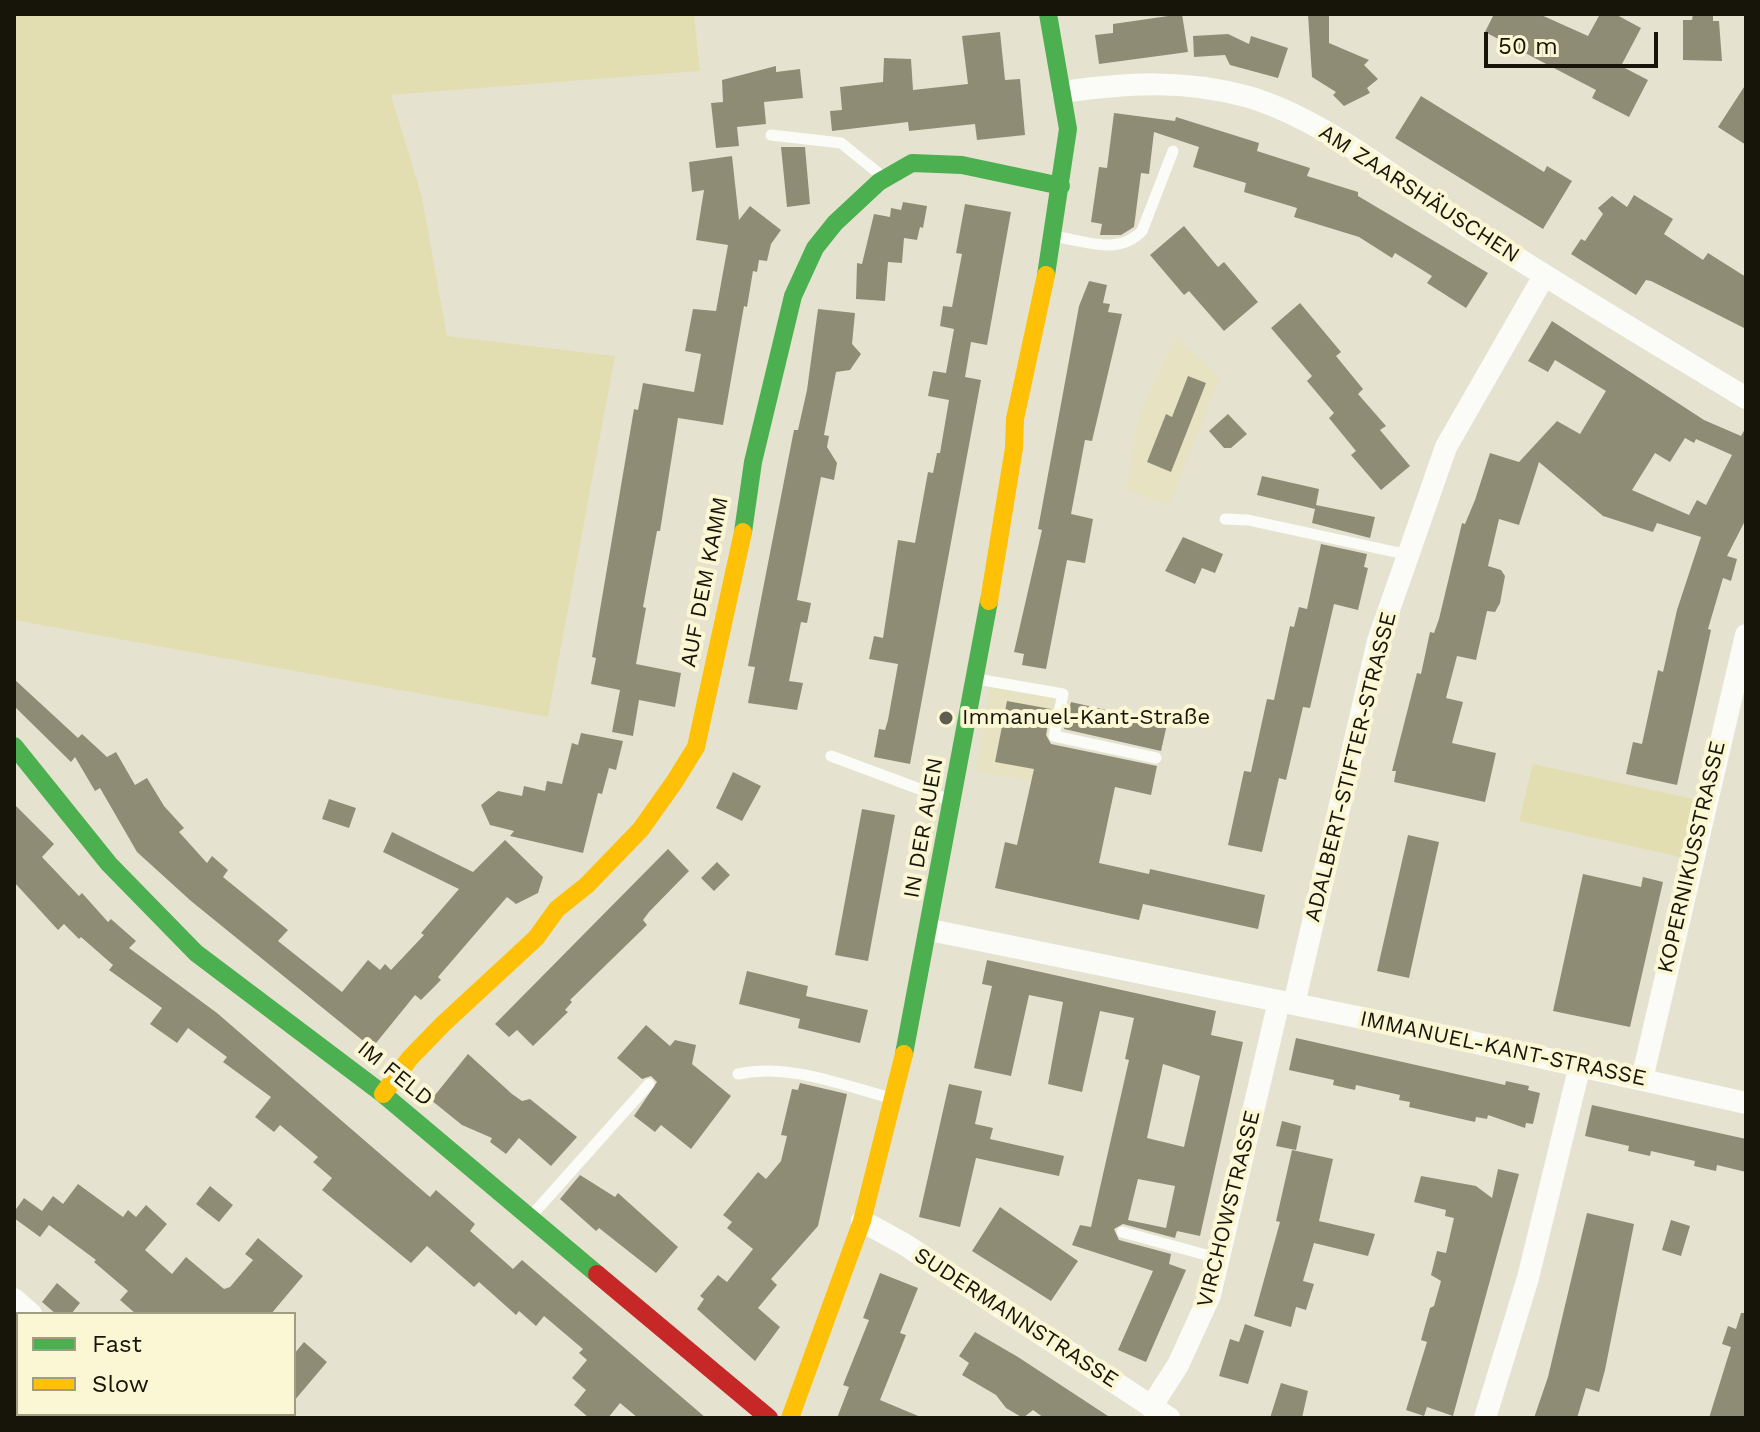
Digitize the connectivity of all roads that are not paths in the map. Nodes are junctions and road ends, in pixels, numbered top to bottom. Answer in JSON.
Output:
{"nodes":[{"id":1,"x":1048,"y":14,"type":"edge"},
{"id":2,"x":1063,"y":92,"type":"junction"},
{"id":3,"x":771,"y":135,"type":"dead end"},
{"id":4,"x":1173,"y":151,"type":"dead end"},
{"id":5,"x":884,"y":177,"type":"junction"},
{"id":6,"x":1061,"y":186,"type":"junction"},
{"id":7,"x":1054,"y":236,"type":"junction"},
{"id":8,"x":1544,"y":276,"type":"junction"},
{"id":9,"x":1746,"y":398,"type":"edge"},
{"id":10,"x":1225,"y":519,"type":"dead end"},
{"id":11,"x":1409,"y":555,"type":"junction"},
{"id":12,"x":1746,"y":635,"type":"edge"},
{"id":13,"x":976,"y":678,"type":"junction"},
{"id":14,"x":14,"y":746,"type":"edge"},
{"id":15,"x":831,"y":756,"type":"dead end"},
{"id":16,"x":1156,"y":758,"type":"dead end"},
{"id":17,"x":953,"y":802,"type":"junction"},
{"id":18,"x":930,"y":930,"type":"junction"},
{"id":19,"x":1287,"y":1002,"type":"junction"},
{"id":20,"x":1580,"y":1065,"type":"junction"},
{"id":21,"x":738,"y":1074,"type":"dead end"},
{"id":22,"x":1642,"y":1079,"type":"junction"},
{"id":23,"x":649,"y":1084,"type":"dead end"},
{"id":24,"x":383,"y":1094,"type":"junction"},
{"id":25,"x":895,"y":1100,"type":"junction"},
{"id":26,"x":1746,"y":1103,"type":"edge"},
{"id":27,"x":530,"y":1218,"type":"junction"},
{"id":28,"x":862,"y":1221,"type":"junction"},
{"id":29,"x":1122,"y":1232,"type":"dead end"},
{"id":30,"x":1221,"y":1259,"type":"junction"},
{"id":31,"x":1160,"y":1412,"type":"edge"},
{"id":32,"x":769,"y":1418,"type":"edge"},
{"id":33,"x":790,"y":1418,"type":"edge"},
{"id":34,"x":1485,"y":1418,"type":"edge"}],
"edges":[{"from":1,"to":2,"type":"street","name":"IN DER AUEN"},
{"from":2,"to":6,"type":"street","name":"IN DER AUEN"},
{"from":2,"to":8,"type":"street","name":"AM ZAARSHÄUSCHEN"},
{"from":3,"to":5,"type":"lane"},
{"from":4,"to":7,"type":"lane"},
{"from":5,"to":6,"type":"street","name":"AUF DEM KAMM"},
{"from":5,"to":24,"type":"street","name":"AUF DEM KAMM"},
{"from":6,"to":7,"type":"street","name":"IN DER AUEN"},
{"from":7,"to":13,"type":"street","name":"IN DER AUEN"},
{"from":8,"to":9,"type":"street","name":"AM ZAARSHÄUSCHEN"},
{"from":8,"to":11,"type":"street","name":"ADALBERT-STIFTER-STRASSE"},
{"from":10,"to":11,"type":"lane"},
{"from":11,"to":19,"type":"street","name":"ADALBERT-STIFTER-STRASSE"},
{"from":12,"to":22,"type":"street","name":"KOPERNIKUSSTRASSE"},
{"from":13,"to":16,"type":"lane"},
{"from":13,"to":17,"type":"street","name":"IN DER AUEN"},
{"from":14,"to":24,"type":"street","name":"IM FELD"},
{"from":15,"to":17,"type":"lane"},
{"from":17,"to":18,"type":"street","name":"IN DER AUEN"},
{"from":18,"to":19,"type":"street","name":"IMMANUEL-KANT-STRASSE"},
{"from":18,"to":25,"type":"street","name":"IN DER AUEN"},
{"from":19,"to":20,"type":"street","name":"IMMANUEL-KANT-STRASSE"},
{"from":19,"to":30,"type":"street","name":"VIRCHOWSTRASSE"},
{"from":20,"to":22,"type":"street","name":"IMMANUEL-KANT-STRASSE"},
{"from":20,"to":34,"type":"street"},
{"from":21,"to":25,"type":"lane"},
{"from":22,"to":26,"type":"street","name":"IMMANUEL-KANT-STRASSE"},
{"from":23,"to":27,"type":"lane"},
{"from":24,"to":27,"type":"street","name":"IM FELD"},
{"from":25,"to":28,"type":"street","name":"IN DER AUEN"},
{"from":27,"to":32,"type":"street","name":"IM FELD"},
{"from":28,"to":31,"type":"street","name":"SUDERMANNSTRASSE"},
{"from":28,"to":33,"type":"street","name":"IN DER AUEN"},
{"from":29,"to":30,"type":"lane"},
{"from":30,"to":31,"type":"street","name":"VIRCHOWSTRASSE"}]}
